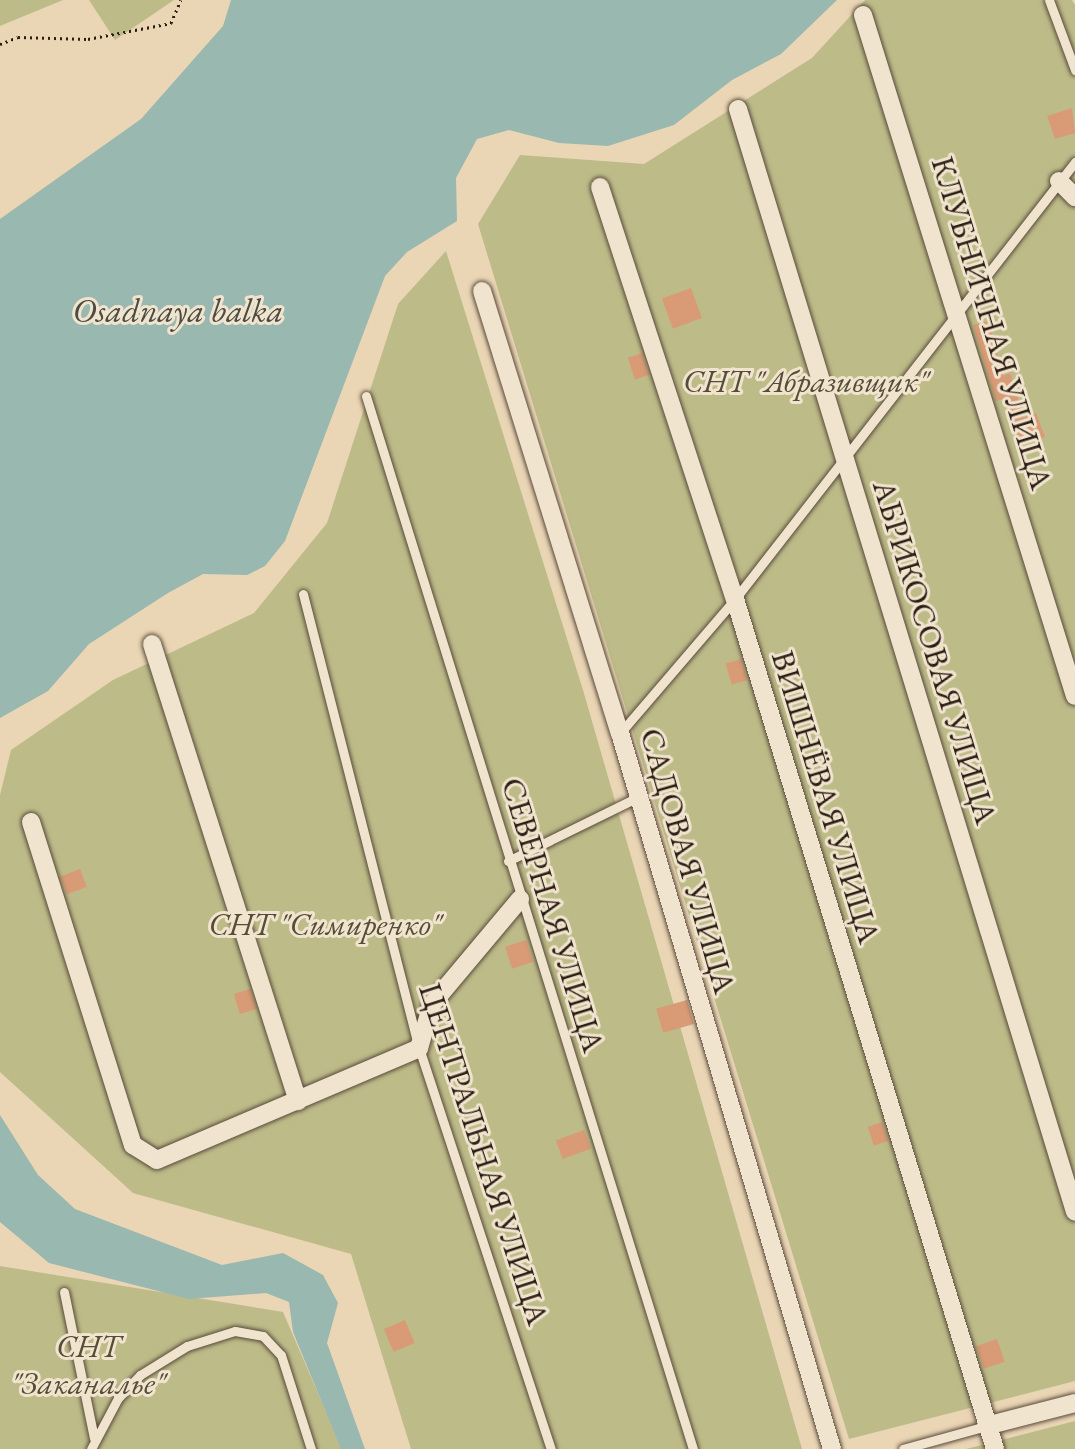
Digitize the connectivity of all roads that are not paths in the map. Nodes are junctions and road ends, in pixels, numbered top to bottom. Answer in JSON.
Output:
{"nodes":[{"id":1,"x":1049,"y":0,"type":"edge"},
{"id":2,"x":863,"y":15,"type":"dead end"},
{"id":3,"x":1075,"y":70,"type":"edge"},
{"id":4,"x":738,"y":109,"type":"dead end"},
{"id":5,"x":1075,"y":162,"type":"edge"},
{"id":6,"x":1059,"y":181,"type":"junction"},
{"id":7,"x":600,"y":187,"type":"dead end"},
{"id":8,"x":1075,"y":197,"type":"edge"},
{"id":9,"x":482,"y":291,"type":"dead end"},
{"id":10,"x":958,"y":308,"type":"junction"},
{"id":11,"x":366,"y":396,"type":"dead end"},
{"id":12,"x":845,"y":459,"type":"junction"},
{"id":13,"x":303,"y":594,"type":"dead end"},
{"id":14,"x":735,"y":599,"type":"junction"},
{"id":15,"x":152,"y":644,"type":"dead end"},
{"id":16,"x":1075,"y":696,"type":"edge"},
{"id":17,"x":620,"y":733,"type":"junction"},
{"id":18,"x":636,"y":798,"type":"junction"},
{"id":19,"x":31,"y":822,"type":"dead end"},
{"id":20,"x":508,"y":861,"type":"junction"},
{"id":21,"x":520,"y":899,"type":"junction"},
{"id":22,"x":419,"y":1048,"type":"junction"},
{"id":23,"x":298,"y":1101,"type":"junction"},
{"id":24,"x":1075,"y":1212,"type":"edge"},
{"id":25,"x":64,"y":1292,"type":"dead end"},
{"id":26,"x":1075,"y":1403,"type":"edge"},
{"id":27,"x":986,"y":1426,"type":"junction"},
{"id":28,"x":92,"y":1444,"type":"edge"},
{"id":29,"x":311,"y":1449,"type":"edge"},
{"id":30,"x":551,"y":1449,"type":"edge"},
{"id":31,"x":693,"y":1449,"type":"edge"},
{"id":32,"x":832,"y":1449,"type":"edge"},
{"id":33,"x":903,"y":1449,"type":"edge"},
{"id":34,"x":995,"y":1449,"type":"edge"}],
"edges":[{"from":1,"to":3,"type":"lane"},
{"from":2,"to":10,"type":"street","name":"КЛУБНИЧНАЯ УЛИЦА"},
{"from":4,"to":12,"type":"street","name":"АБРИКОСОВАЯ УЛИЦА"},
{"from":5,"to":6,"type":"lane"},
{"from":6,"to":8,"type":"street"},
{"from":6,"to":10,"type":"lane"},
{"from":7,"to":14,"type":"street","name":"ВИШНЁВАЯ УЛИЦА"},
{"from":9,"to":17,"type":"street","name":"САДОВАЯ УЛИЦА"},
{"from":10,"to":12,"type":"lane"},
{"from":10,"to":16,"type":"street","name":"КЛУБНИЧНАЯ УЛИЦА"},
{"from":11,"to":20,"type":"lane","name":"СЕВЕРНАЯ УЛИЦА"},
{"from":12,"to":14,"type":"lane"},
{"from":12,"to":24,"type":"street","name":"АБРИКОСОВАЯ УЛИЦА"},
{"from":13,"to":22,"type":"lane","name":"ЦЕНТРАЛЬНАЯ УЛИЦА"},
{"from":14,"to":17,"type":"lane"},
{"from":14,"to":27,"type":"street","name":"ВИШНЁВАЯ УЛИЦА"},
{"from":15,"to":23,"type":"street"},
{"from":17,"to":18,"type":"street","name":"САДОВАЯ УЛИЦА"},
{"from":18,"to":20,"type":"lane"},
{"from":18,"to":32,"type":"street","name":"САДОВАЯ УЛИЦА"},
{"from":19,"to":23,"type":"street"},
{"from":20,"to":21,"type":"lane","name":"СЕВЕРНАЯ УЛИЦА"},
{"from":21,"to":22,"type":"street"},
{"from":21,"to":31,"type":"lane","name":"СЕВЕРНАЯ УЛИЦА"},
{"from":22,"to":23,"type":"street"},
{"from":22,"to":30,"type":"lane","name":"ЦЕНТРАЛЬНАЯ УЛИЦА"},
{"from":25,"to":28,"type":"lane"},
{"from":26,"to":27,"type":"street"},
{"from":27,"to":33,"type":"lane"},
{"from":27,"to":34,"type":"street","name":"ВИШНЁВАЯ УЛИЦА"},
{"from":28,"to":29,"type":"lane"}]}
